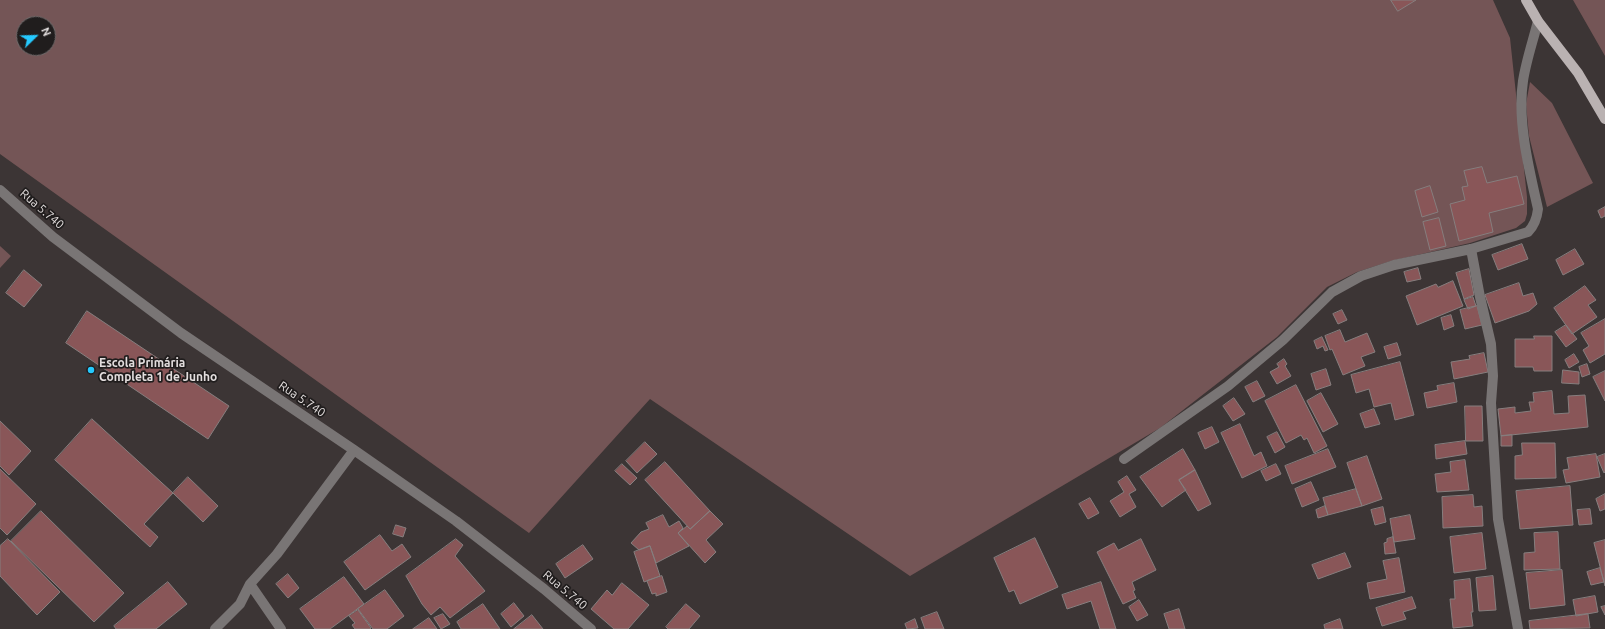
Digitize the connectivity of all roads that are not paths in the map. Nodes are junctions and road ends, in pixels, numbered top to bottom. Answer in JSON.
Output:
{"nodes":[{"id":1,"x":1526,"y":0,"type":"edge"},
{"id":2,"x":1538,"y":21,"type":"junction"},
{"id":3,"x":1605,"y":119,"type":"edge"},
{"id":4,"x":0,"y":190,"type":"edge"},
{"id":5,"x":1471,"y":249,"type":"junction"},
{"id":6,"x":354,"y":450,"type":"junction"},
{"id":7,"x":1124,"y":459,"type":"dead end"},
{"id":8,"x":250,"y":584,"type":"junction"},
{"id":9,"x":215,"y":629,"type":"edge"},
{"id":10,"x":281,"y":629,"type":"edge"},
{"id":11,"x":591,"y":629,"type":"edge"},
{"id":12,"x":1518,"y":629,"type":"edge"}],
"edges":[{"from":1,"to":2,"type":"main road"},
{"from":2,"to":3,"type":"main road"},
{"from":2,"to":5,"type":"street"},
{"from":4,"to":6,"type":"street","name":"Rua 5.740"},
{"from":5,"to":7,"type":"street"},
{"from":5,"to":12,"type":"street"},
{"from":6,"to":8,"type":"street"},
{"from":6,"to":11,"type":"street","name":"Rua 5.740"},
{"from":8,"to":9,"type":"street"},
{"from":8,"to":10,"type":"street"}]}
